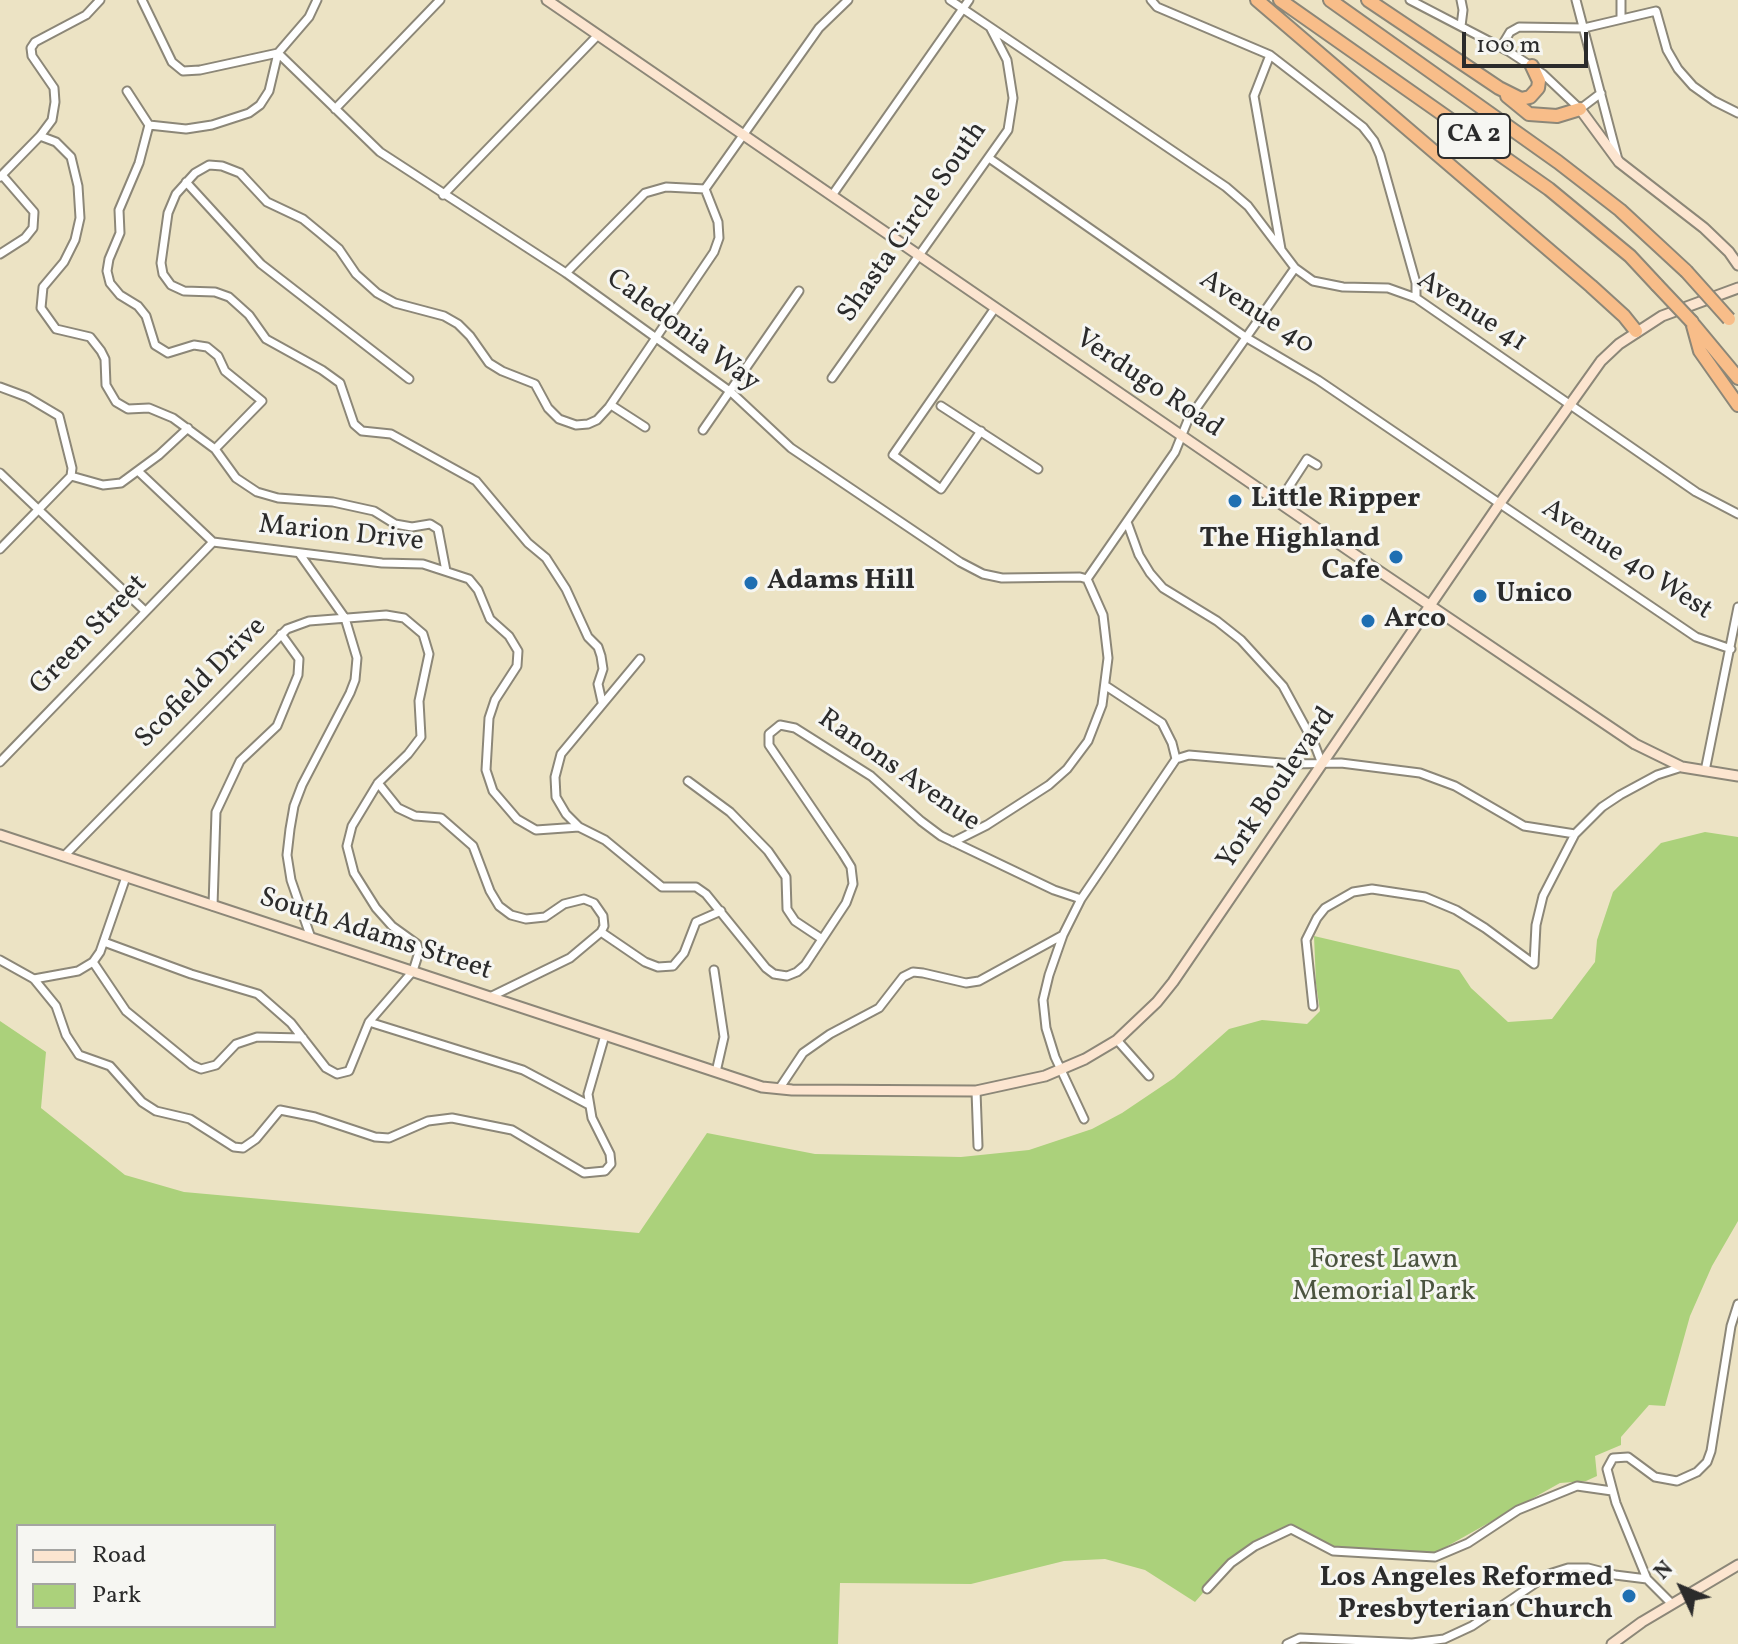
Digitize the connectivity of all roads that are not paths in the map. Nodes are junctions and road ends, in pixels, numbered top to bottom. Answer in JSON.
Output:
{"nodes":[{"id":1,"x":100,"y":0,"type":"edge"},
{"id":2,"x":142,"y":0,"type":"edge"},
{"id":3,"x":317,"y":0,"type":"edge"},
{"id":4,"x":440,"y":0,"type":"edge"},
{"id":5,"x":547,"y":0,"type":"edge"},
{"id":6,"x":848,"y":0,"type":"edge"},
{"id":7,"x":950,"y":0,"type":"edge"},
{"id":8,"x":969,"y":0,"type":"edge"},
{"id":9,"x":1151,"y":0,"type":"edge"},
{"id":10,"x":1257,"y":0,"type":"edge"},
{"id":11,"x":1280,"y":0,"type":"edge"},
{"id":12,"x":1330,"y":0,"type":"edge"},
{"id":13,"x":1368,"y":0,"type":"edge"},
{"id":14,"x":1410,"y":0,"type":"edge"},
{"id":15,"x":1461,"y":0,"type":"edge"},
{"id":16,"x":1576,"y":0,"type":"edge"},
{"id":17,"x":1621,"y":0,"type":"edge"},
{"id":18,"x":1655,"y":0,"type":"edge"},
{"id":19,"x":964,"y":8,"type":"junction"},
{"id":20,"x":1656,"y":11,"type":"junction"},
{"id":21,"x":1621,"y":19,"type":"junction"},
{"id":22,"x":1461,"y":26,"type":"junction"},
{"id":23,"x":990,"y":27,"type":"junction"},
{"id":24,"x":1584,"y":28,"type":"junction"},
{"id":25,"x":598,"y":35,"type":"junction"},
{"id":26,"x":1501,"y":47,"type":"junction"},
{"id":27,"x":278,"y":53,"type":"junction"},
{"id":28,"x":1270,"y":55,"type":"junction"},
{"id":29,"x":1532,"y":66,"type":"junction"},
{"id":30,"x":1499,"y":88,"type":"junction"},
{"id":31,"x":127,"y":91,"type":"dead end"},
{"id":32,"x":1601,"y":93,"type":"junction"},
{"id":33,"x":335,"y":109,"type":"junction"},
{"id":34,"x":1580,"y":109,"type":"junction"},
{"id":35,"x":1738,"y":113,"type":"edge"},
{"id":36,"x":149,"y":125,"type":"junction"},
{"id":37,"x":745,"y":134,"type":"junction"},
{"id":38,"x":40,"y":136,"type":"junction"},
{"id":39,"x":989,"y":158,"type":"junction"},
{"id":40,"x":1619,"y":162,"type":"junction"},
{"id":41,"x":1,"y":176,"type":"edge"},
{"id":42,"x":186,"y":182,"type":"junction"},
{"id":43,"x":705,"y":189,"type":"junction"},
{"id":44,"x":833,"y":194,"type":"junction"},
{"id":45,"x":443,"y":195,"type":"junction"},
{"id":46,"x":1281,"y":251,"type":"junction"},
{"id":47,"x":0,"y":254,"type":"edge"},
{"id":48,"x":920,"y":256,"type":"junction"},
{"id":49,"x":1738,"y":265,"type":"edge"},
{"id":50,"x":1295,"y":268,"type":"junction"},
{"id":51,"x":566,"y":273,"type":"junction"},
{"id":52,"x":1738,"y":288,"type":"edge"},
{"id":53,"x":799,"y":291,"type":"dead end"},
{"id":54,"x":1416,"y":298,"type":"junction"},
{"id":55,"x":995,"y":308,"type":"junction"},
{"id":56,"x":1734,"y":324,"type":"edge"},
{"id":57,"x":1694,"y":327,"type":"junction"},
{"id":58,"x":1636,"y":331,"type":"junction"},
{"id":59,"x":655,"y":337,"type":"junction"},
{"id":60,"x":1247,"y":338,"type":"junction"},
{"id":61,"x":832,"y":378,"type":"dead end"},
{"id":62,"x":1738,"y":378,"type":"edge"},
{"id":63,"x":409,"y":379,"type":"dead end"},
{"id":64,"x":0,"y":387,"type":"edge"},
{"id":65,"x":731,"y":392,"type":"junction"},
{"id":66,"x":611,"y":405,"type":"junction"},
{"id":67,"x":1570,"y":405,"type":"junction"},
{"id":68,"x":1738,"y":405,"type":"edge"},
{"id":69,"x":941,"y":406,"type":"dead end"},
{"id":70,"x":645,"y":427,"type":"dead end"},
{"id":71,"x":188,"y":428,"type":"junction"},
{"id":72,"x":703,"y":430,"type":"dead end"},
{"id":73,"x":981,"y":431,"type":"junction"},
{"id":74,"x":1183,"y":435,"type":"junction"},
{"id":75,"x":215,"y":449,"type":"junction"},
{"id":76,"x":1317,"y":465,"type":"dead end"},
{"id":77,"x":1038,"y":469,"type":"dead end"},
{"id":78,"x":138,"y":471,"type":"junction"},
{"id":79,"x":0,"y":473,"type":"edge"},
{"id":80,"x":71,"y":476,"type":"junction"},
{"id":81,"x":1279,"y":502,"type":"junction"},
{"id":82,"x":1500,"y":503,"type":"junction"},
{"id":83,"x":38,"y":510,"type":"junction"},
{"id":84,"x":1738,"y":514,"type":"edge"},
{"id":85,"x":1127,"y":522,"type":"junction"},
{"id":86,"x":213,"y":542,"type":"junction"},
{"id":87,"x":0,"y":549,"type":"edge"},
{"id":88,"x":299,"y":553,"type":"junction"},
{"id":89,"x":446,"y":571,"type":"junction"},
{"id":90,"x":1087,"y":579,"type":"junction"},
{"id":91,"x":1429,"y":606,"type":"junction"},
{"id":92,"x":1738,"y":607,"type":"edge"},
{"id":93,"x":145,"y":611,"type":"junction"},
{"id":94,"x":345,"y":618,"type":"junction"},
{"id":95,"x":281,"y":634,"type":"junction"},
{"id":96,"x":1731,"y":649,"type":"junction"},
{"id":97,"x":640,"y":659,"type":"dead end"},
{"id":98,"x":1106,"y":686,"type":"junction"},
{"id":99,"x":602,"y":702,"type":"junction"},
{"id":100,"x":1176,"y":759,"type":"junction"},
{"id":101,"x":0,"y":762,"type":"edge"},
{"id":102,"x":1322,"y":764,"type":"junction"},
{"id":103,"x":1682,"y":767,"type":"junction"},
{"id":104,"x":1705,"y":771,"type":"junction"},
{"id":105,"x":1738,"y":776,"type":"edge"},
{"id":106,"x":688,"y":781,"type":"dead end"},
{"id":107,"x":378,"y":783,"type":"junction"},
{"id":108,"x":579,"y":827,"type":"junction"},
{"id":109,"x":1575,"y":834,"type":"junction"},
{"id":110,"x":0,"y":835,"type":"edge"},
{"id":111,"x":953,"y":842,"type":"junction"},
{"id":112,"x":65,"y":855,"type":"junction"},
{"id":113,"x":126,"y":877,"type":"junction"},
{"id":114,"x":1081,"y":899,"type":"junction"},
{"id":115,"x":213,"y":906,"type":"junction"},
{"id":116,"x":721,"y":911,"type":"junction"},
{"id":117,"x":601,"y":932,"type":"junction"},
{"id":118,"x":1063,"y":935,"type":"junction"},
{"id":119,"x":311,"y":938,"type":"junction"},
{"id":120,"x":822,"y":939,"type":"junction"},
{"id":121,"x":104,"y":942,"type":"junction"},
{"id":122,"x":0,"y":960,"type":"edge"},
{"id":123,"x":93,"y":962,"type":"junction"},
{"id":124,"x":714,"y":970,"type":"dead end"},
{"id":125,"x":413,"y":971,"type":"junction"},
{"id":126,"x":34,"y":979,"type":"junction"},
{"id":127,"x":490,"y":997,"type":"junction"},
{"id":128,"x":1313,"y":1006,"type":"dead end"},
{"id":129,"x":369,"y":1022,"type":"junction"},
{"id":130,"x":605,"y":1035,"type":"junction"},
{"id":131,"x":303,"y":1038,"type":"junction"},
{"id":132,"x":1117,"y":1040,"type":"junction"},
{"id":133,"x":1061,"y":1071,"type":"junction"},
{"id":134,"x":716,"y":1072,"type":"junction"},
{"id":135,"x":1149,"y":1076,"type":"dead end"},
{"id":136,"x":736,"y":1080,"type":"joint"},
{"id":137,"x":779,"y":1089,"type":"junction"},
{"id":138,"x":976,"y":1091,"type":"junction"},
{"id":139,"x":589,"y":1105,"type":"junction"},
{"id":140,"x":1084,"y":1119,"type":"dead end"},
{"id":141,"x":978,"y":1146,"type":"dead end"},
{"id":142,"x":1738,"y":1304,"type":"edge"},
{"id":143,"x":1612,"y":1491,"type":"junction"},
{"id":144,"x":1738,"y":1565,"type":"edge"},
{"id":145,"x":1647,"y":1579,"type":"junction"},
{"id":146,"x":1207,"y":1589,"type":"dead end"},
{"id":147,"x":1672,"y":1604,"type":"junction"},
{"id":148,"x":1287,"y":1644,"type":"edge"},
{"id":149,"x":1612,"y":1644,"type":"edge"}],
"edges":[{"from":1,"to":38,"type":"street"},
{"from":2,"to":27,"type":"street"},
{"from":3,"to":27,"type":"street"},
{"from":4,"to":33,"type":"street"},
{"from":5,"to":25,"type":"street","name":"Verdugo Road"},
{"from":6,"to":37,"type":"street"},
{"from":7,"to":19,"type":"street","name":"Shasta Circle South"},
{"from":8,"to":19,"type":"street"},
{"from":9,"to":28,"type":"street"},
{"from":10,"to":58,"type":"highway"},
{"from":11,"to":57,"type":"highway","number":"CA 2","bridge":true},
{"from":12,"to":56,"type":"highway","number":"CA 2","bridge":true},
{"from":13,"to":30,"type":"highway"},
{"from":14,"to":22,"type":"street"},
{"from":15,"to":22,"type":"street"},
{"from":16,"to":24,"type":"street"},
{"from":17,"to":21,"type":"street"},
{"from":18,"to":20,"type":"street"},
{"from":19,"to":23,"type":"street","name":"Shasta Circle South"},
{"from":19,"to":44,"type":"street"},
{"from":20,"to":21,"type":"street"},
{"from":20,"to":35,"type":"street"},
{"from":21,"to":24,"type":"street"},
{"from":22,"to":26,"type":"street"},
{"from":23,"to":39,"type":"street","name":"Shasta Circle South"},
{"from":23,"to":46,"type":"street","name":"Avenue 41"},
{"from":24,"to":26,"type":"street"},
{"from":24,"to":32,"type":"street"},
{"from":25,"to":37,"type":"street","name":"Verdugo Road"},
{"from":25,"to":45,"type":"street"},
{"from":26,"to":29,"type":"street"},
{"from":27,"to":33,"type":"street","name":"Caledonia Way"},
{"from":27,"to":36,"type":"street"},
{"from":28,"to":46,"type":"street"},
{"from":28,"to":54,"type":"street"},
{"from":29,"to":30,"type":"highway"},
{"from":29,"to":34,"type":"street"},
{"from":30,"to":34,"type":"highway"},
{"from":31,"to":36,"type":"street"},
{"from":32,"to":34,"type":"street"},
{"from":32,"to":40,"type":"street"},
{"from":33,"to":45,"type":"street","name":"Caledonia Way"},
{"from":34,"to":40,"type":"street"},
{"from":36,"to":75,"type":"street"},
{"from":37,"to":43,"type":"street"},
{"from":37,"to":44,"type":"street","name":"Verdugo Road"},
{"from":38,"to":41,"type":"street"},
{"from":38,"to":71,"type":"street"},
{"from":39,"to":48,"type":"street","name":"Shasta Circle South"},
{"from":39,"to":60,"type":"street","name":"Avenue 40"},
{"from":40,"to":49,"type":"street"},
{"from":41,"to":47,"type":"street"},
{"from":42,"to":63,"type":"street"},
{"from":42,"to":66,"type":"street"},
{"from":42,"to":99,"type":"street"},
{"from":43,"to":51,"type":"street"},
{"from":43,"to":59,"type":"street"},
{"from":44,"to":48,"type":"street","name":"Verdugo Road"},
{"from":45,"to":51,"type":"street","name":"Caledonia Way"},
{"from":46,"to":50,"type":"street","name":"Avenue 41"},
{"from":48,"to":55,"type":"street","name":"Verdugo Road"},
{"from":48,"to":61,"type":"street","name":"Shasta Circle South"},
{"from":50,"to":54,"type":"street","name":"Avenue 41"},
{"from":50,"to":60,"type":"street"},
{"from":51,"to":59,"type":"street","name":"Caledonia Way"},
{"from":52,"to":58,"type":"street","name":"York Boulevard"},
{"from":53,"to":65,"type":"street"},
{"from":54,"to":67,"type":"street","name":"Avenue 41"},
{"from":55,"to":73,"type":"street"},
{"from":55,"to":74,"type":"street","name":"Verdugo Road"},
{"from":57,"to":62,"type":"highway","number":"CA 2"},
{"from":57,"to":68,"type":"highway"},
{"from":58,"to":67,"type":"street","name":"York Boulevard"},
{"from":59,"to":65,"type":"street","name":"Caledonia Way"},
{"from":59,"to":66,"type":"street"},
{"from":60,"to":74,"type":"street"},
{"from":60,"to":82,"type":"street","name":"Avenue 40"},
{"from":64,"to":80,"type":"street"},
{"from":65,"to":72,"type":"street"},
{"from":65,"to":90,"type":"street","name":"Caledonia Way"},
{"from":66,"to":70,"type":"street"},
{"from":67,"to":82,"type":"street","name":"York Boulevard"},
{"from":67,"to":84,"type":"street","name":"Avenue 41"},
{"from":69,"to":73,"type":"street"},
{"from":71,"to":75,"type":"street"},
{"from":71,"to":78,"type":"street"},
{"from":73,"to":77,"type":"street"},
{"from":74,"to":81,"type":"street","name":"Verdugo Road"},
{"from":74,"to":85,"type":"street"},
{"from":75,"to":89,"type":"street"},
{"from":76,"to":81,"type":"street"},
{"from":78,"to":80,"type":"street"},
{"from":78,"to":86,"type":"street"},
{"from":79,"to":83,"type":"street"},
{"from":80,"to":83,"type":"street"},
{"from":81,"to":91,"type":"street","name":"Verdugo Road"},
{"from":82,"to":91,"type":"street","name":"York Boulevard"},
{"from":82,"to":96,"type":"street","name":"Avenue 40 West"},
{"from":83,"to":87,"type":"street"},
{"from":83,"to":93,"type":"street"},
{"from":85,"to":90,"type":"street"},
{"from":85,"to":102,"type":"street"},
{"from":86,"to":88,"type":"street","name":"Marion Drive"},
{"from":86,"to":93,"type":"street","name":"Green Street"},
{"from":88,"to":89,"type":"street","name":"Marion Drive"},
{"from":88,"to":94,"type":"street"},
{"from":89,"to":108,"type":"street","name":"Marion Drive"},
{"from":90,"to":98,"type":"street"},
{"from":91,"to":102,"type":"street","name":"York Boulevard"},
{"from":91,"to":103,"type":"street","name":"Verdugo Road"},
{"from":92,"to":96,"type":"street"},
{"from":93,"to":101,"type":"street","name":"Green Street"},
{"from":94,"to":95,"type":"street","name":"Scofield Drive"},
{"from":94,"to":107,"type":"street","name":"Scofield Drive"},
{"from":94,"to":119,"type":"street"},
{"from":95,"to":112,"type":"street","name":"Scofield Drive"},
{"from":95,"to":115,"type":"street"},
{"from":96,"to":104,"type":"street"},
{"from":97,"to":99,"type":"street"},
{"from":98,"to":100,"type":"street"},
{"from":98,"to":111,"type":"street"},
{"from":99,"to":108,"type":"street"},
{"from":100,"to":102,"type":"street"},
{"from":100,"to":114,"type":"street"},
{"from":102,"to":109,"type":"street"},
{"from":102,"to":132,"type":"street","name":"York Boulevard"},
{"from":103,"to":104,"type":"street","name":"Verdugo Road"},
{"from":103,"to":109,"type":"street"},
{"from":104,"to":105,"type":"street","name":"Verdugo Road"},
{"from":106,"to":120,"type":"street"},
{"from":107,"to":117,"type":"street"},
{"from":107,"to":125,"type":"street"},
{"from":108,"to":116,"type":"street"},
{"from":109,"to":128,"type":"street"},
{"from":110,"to":112,"type":"street","name":"South Adams Street"},
{"from":111,"to":114,"type":"street","name":"Ranons Avenue"},
{"from":111,"to":120,"type":"street","name":"Ranons Avenue"},
{"from":112,"to":113,"type":"street","name":"South Adams Street"},
{"from":113,"to":115,"type":"street","name":"South Adams Street"},
{"from":113,"to":121,"type":"street"},
{"from":114,"to":118,"type":"street"},
{"from":115,"to":119,"type":"street","name":"South Adams Street"},
{"from":116,"to":117,"type":"street"},
{"from":116,"to":120,"type":"street"},
{"from":117,"to":127,"type":"street"},
{"from":118,"to":133,"type":"street"},
{"from":118,"to":137,"type":"street"},
{"from":119,"to":125,"type":"street","name":"South Adams Street"},
{"from":121,"to":123,"type":"street"},
{"from":121,"to":131,"type":"street"},
{"from":122,"to":126,"type":"street"},
{"from":123,"to":126,"type":"street"},
{"from":123,"to":131,"type":"street"},
{"from":124,"to":134,"type":"street"},
{"from":125,"to":127,"type":"street","name":"South Adams Street"},
{"from":125,"to":129,"type":"street"},
{"from":126,"to":139,"type":"street"},
{"from":127,"to":130,"type":"street","name":"South Adams Street"},
{"from":129,"to":131,"type":"street"},
{"from":129,"to":139,"type":"street"},
{"from":130,"to":134,"type":"street","name":"South Adams Street"},
{"from":130,"to":139,"type":"street"},
{"from":132,"to":133,"type":"street","name":"York Boulevard"},
{"from":132,"to":135,"type":"street"},
{"from":133,"to":138,"type":"street","name":"York Boulevard"},
{"from":133,"to":140,"type":"street"},
{"from":134,"to":136,"type":"street","name":"South Adams Street"},
{"from":136,"to":137,"type":"street","name":"York Boulevard"},
{"from":137,"to":138,"type":"street","name":"York Boulevard"},
{"from":138,"to":141,"type":"street"},
{"from":142,"to":143,"type":"street"},
{"from":143,"to":145,"type":"street"},
{"from":143,"to":146,"type":"street"},
{"from":144,"to":147,"type":"street"},
{"from":145,"to":147,"type":"street"},
{"from":145,"to":148,"type":"street"},
{"from":147,"to":149,"type":"street"}]}
